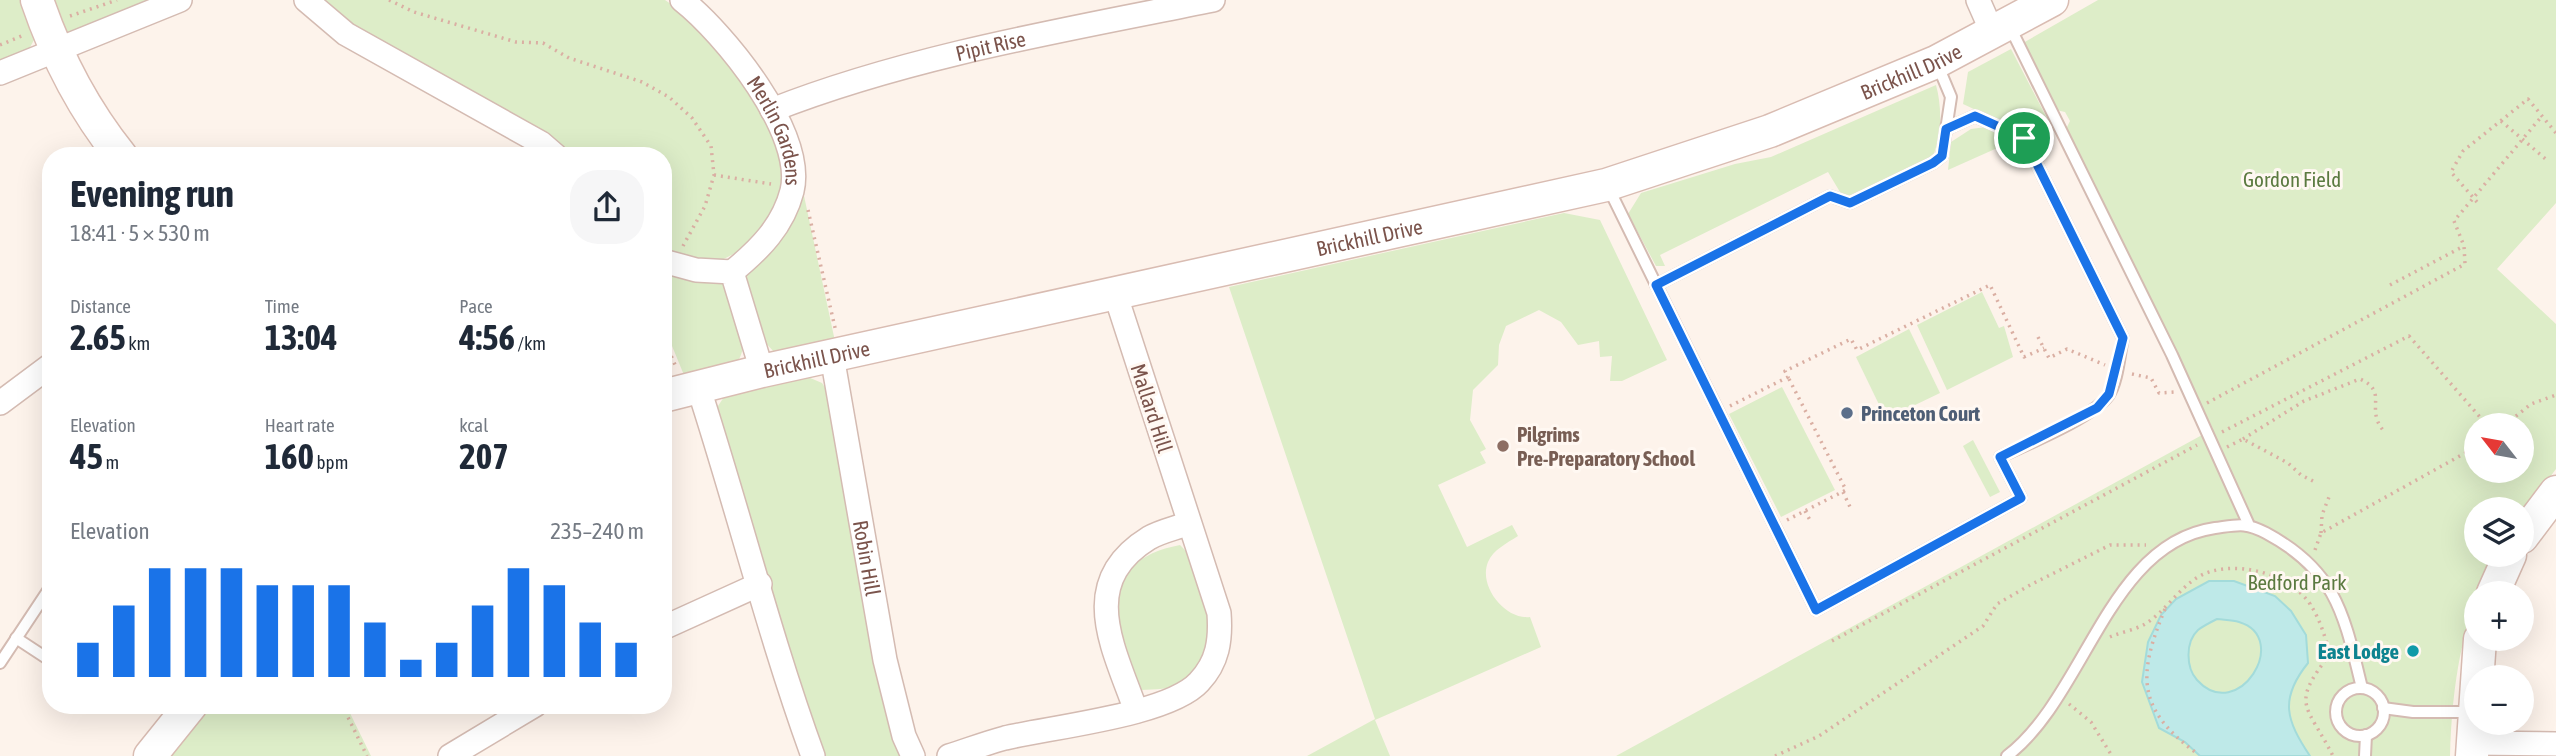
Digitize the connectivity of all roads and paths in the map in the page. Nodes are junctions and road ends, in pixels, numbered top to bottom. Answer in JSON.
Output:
{"nodes":[{"id":1,"x":37,"y":0,"type":"edge"},
{"id":2,"x":180,"y":0,"type":"edge"},
{"id":3,"x":306,"y":0,"type":"edge"},
{"id":4,"x":389,"y":0,"type":"edge"},
{"id":5,"x":682,"y":0,"type":"edge"},
{"id":6,"x":1213,"y":0,"type":"edge"},
{"id":7,"x":1978,"y":0,"type":"edge"},
{"id":8,"x":2052,"y":0,"type":"edge"},
{"id":9,"x":2001,"y":30,"type":"junction"},
{"id":10,"x":55,"y":50,"type":"junction"},
{"id":11,"x":1936,"y":62,"type":"junction"},
{"id":12,"x":0,"y":72,"type":"edge"},
{"id":13,"x":772,"y":110,"type":"junction"},
{"id":14,"x":2542,"y":116,"type":"junction"},
{"id":15,"x":2501,"y":121,"type":"junction"},
{"id":16,"x":1946,"y":129,"type":"junction"},
{"id":17,"x":2556,"y":133,"type":"edge"},
{"id":18,"x":2522,"y":139,"type":"junction"},
{"id":19,"x":115,"y":147,"type":"edge"},
{"id":20,"x":545,"y":147,"type":"edge"},
{"id":21,"x":2548,"y":161,"type":"dead end"},
{"id":22,"x":714,"y":175,"type":"junction"},
{"id":23,"x":1606,"y":185,"type":"junction"},
{"id":24,"x":793,"y":187,"type":"junction"},
{"id":25,"x":2475,"y":200,"type":"junction"},
{"id":26,"x":2464,"y":246,"type":"junction"},
{"id":27,"x":672,"y":257,"type":"edge"},
{"id":28,"x":672,"y":264,"type":"edge"},
{"id":29,"x":732,"y":272,"type":"junction"},
{"id":30,"x":1656,"y":285,"type":"junction"},
{"id":31,"x":2390,"y":285,"type":"dead end"},
{"id":32,"x":1115,"y":293,"type":"junction"},
{"id":33,"x":2043,"y":348,"type":"dead end"},
{"id":34,"x":836,"y":355,"type":"junction"},
{"id":35,"x":672,"y":363,"type":"edge"},
{"id":36,"x":762,"y":371,"type":"junction"},
{"id":37,"x":42,"y":372,"type":"edge"},
{"id":38,"x":1788,"y":377,"type":"junction"},
{"id":39,"x":682,"y":391,"type":"edge"},
{"id":40,"x":2556,"y":395,"type":"edge"},
{"id":41,"x":0,"y":403,"type":"edge"},
{"id":42,"x":2202,"y":405,"type":"dead end"},
{"id":43,"x":1719,"y":412,"type":"junction"},
{"id":44,"x":2476,"y":413,"type":"edge"},
{"id":45,"x":2520,"y":413,"type":"edge"},
{"id":46,"x":2383,"y":430,"type":"dead end"},
{"id":47,"x":2209,"y":438,"type":"junction"},
{"id":48,"x":2243,"y":439,"type":"junction"},
{"id":49,"x":2216,"y":453,"type":"junction"},
{"id":50,"x":2464,"y":454,"type":"edge"},
{"id":51,"x":2315,"y":482,"type":"dead end"},
{"id":52,"x":1843,"y":492,"type":"junction"},
{"id":53,"x":2556,"y":492,"type":"edge"},
{"id":54,"x":2329,"y":497,"type":"dead end"},
{"id":55,"x":1851,"y":509,"type":"dead end"},
{"id":56,"x":1805,"y":511,"type":"junction"},
{"id":57,"x":2534,"y":521,"type":"edge"},
{"id":58,"x":1811,"y":522,"type":"dead end"},
{"id":59,"x":1189,"y":523,"type":"junction"},
{"id":60,"x":2248,"y":523,"type":"junction"},
{"id":61,"x":1776,"y":533,"type":"junction"},
{"id":62,"x":2321,"y":533,"type":"junction"},
{"id":63,"x":2173,"y":544,"type":"junction"},
{"id":64,"x":2307,"y":559,"type":"junction"},
{"id":65,"x":760,"y":584,"type":"junction"},
{"id":66,"x":42,"y":599,"type":"edge"},
{"id":67,"x":2166,"y":606,"type":"junction"},
{"id":68,"x":672,"y":624,"type":"edge"},
{"id":69,"x":16,"y":638,"type":"junction"},
{"id":70,"x":1832,"y":641,"type":"dead end"},
{"id":71,"x":2089,"y":647,"type":"junction"},
{"id":72,"x":42,"y":655,"type":"edge"},
{"id":73,"x":0,"y":663,"type":"edge"},
{"id":74,"x":2362,"y":688,"type":"junction"},
{"id":75,"x":2060,"y":697,"type":"junction"},
{"id":76,"x":2383,"y":708,"type":"junction"},
{"id":77,"x":1136,"y":710,"type":"junction"},
{"id":78,"x":2464,"y":712,"type":"edge"},
{"id":79,"x":184,"y":714,"type":"edge"},
{"id":80,"x":346,"y":714,"type":"edge"},
{"id":81,"x":520,"y":714,"type":"edge"},
{"id":82,"x":2366,"y":736,"type":"junction"},
{"id":83,"x":2556,"y":744,"type":"edge"},
{"id":84,"x":2472,"y":750,"type":"edge"},
{"id":85,"x":150,"y":756,"type":"edge"},
{"id":86,"x":367,"y":756,"type":"edge"},
{"id":87,"x":450,"y":756,"type":"edge"},
{"id":88,"x":813,"y":756,"type":"edge"},
{"id":89,"x":913,"y":756,"type":"edge"},
{"id":90,"x":949,"y":756,"type":"edge"},
{"id":91,"x":1775,"y":756,"type":"edge"},
{"id":92,"x":2007,"y":756,"type":"edge"},
{"id":93,"x":2112,"y":756,"type":"edge"},
{"id":94,"x":2197,"y":756,"type":"edge"},
{"id":95,"x":2333,"y":756,"type":"edge"},
{"id":96,"x":2365,"y":756,"type":"edge"}],
"edges":[{"from":1,"to":10,"type":"street"},
{"from":2,"to":10,"type":"street"},
{"from":3,"to":20,"type":"street"},
{"from":4,"to":22,"type":"path"},
{"from":5,"to":13,"type":"street","name":"Merlin Gardens"},
{"from":6,"to":13,"type":"street","name":"Pipit Rise"},
{"from":7,"to":9,"type":"street"},
{"from":8,"to":9,"type":"street","name":"Brickhill Drive"},
{"from":9,"to":11,"type":"street","name":"Brickhill Drive"},
{"from":9,"to":47,"type":"lane"},
{"from":10,"to":12,"type":"street"},
{"from":10,"to":19,"type":"street"},
{"from":11,"to":16,"type":"lane"},
{"from":11,"to":23,"type":"street","name":"Brickhill Drive"},
{"from":13,"to":24,"type":"street","name":"Merlin Gardens"},
{"from":14,"to":15,"type":"path"},
{"from":14,"to":17,"type":"path"},
{"from":14,"to":18,"type":"path"},
{"from":15,"to":18,"type":"path"},
{"from":15,"to":25,"type":"path"},
{"from":16,"to":30,"type":"lane"},
{"from":16,"to":61,"type":"lane"},
{"from":18,"to":21,"type":"path"},
{"from":18,"to":25,"type":"path"},
{"from":22,"to":24,"type":"path"},
{"from":22,"to":27,"type":"path"},
{"from":23,"to":30,"type":"lane"},
{"from":23,"to":32,"type":"street","name":"Brickhill Drive"},
{"from":24,"to":29,"type":"street","name":"Merlin Gardens"},
{"from":24,"to":34,"type":"path"},
{"from":25,"to":26,"type":"path"},
{"from":26,"to":31,"type":"path"},
{"from":26,"to":42,"type":"path"},
{"from":28,"to":29,"type":"street"},
{"from":29,"to":36,"type":"street"},
{"from":30,"to":43,"type":"lane"},
{"from":32,"to":34,"type":"street","name":"Brickhill Drive"},
{"from":32,"to":59,"type":"street","name":"Mallard Hill"},
{"from":33,"to":38,"type":"path"},
{"from":34,"to":36,"type":"street","name":"Brickhill Drive"},
{"from":34,"to":89,"type":"street","name":"Robin Hill"},
{"from":35,"to":39,"type":"path"},
{"from":36,"to":39,"type":"street","name":"Brickhill Drive"},
{"from":37,"to":41,"type":"street"},
{"from":38,"to":43,"type":"path"},
{"from":38,"to":52,"type":"path"},
{"from":39,"to":65,"type":"street"},
{"from":40,"to":45,"type":"path"},
{"from":43,"to":61,"type":"lane"},
{"from":44,"to":47,"type":"path"},
{"from":46,"to":48,"type":"path"},
{"from":47,"to":49,"type":"lane"},
{"from":47,"to":70,"type":"path"},
{"from":48,"to":49,"type":"path"},
{"from":48,"to":51,"type":"path"},
{"from":49,"to":60,"type":"lane"},
{"from":50,"to":62,"type":"path"},
{"from":52,"to":55,"type":"path"},
{"from":52,"to":56,"type":"path"},
{"from":53,"to":57,"type":"street"},
{"from":54,"to":62,"type":"path"},
{"from":56,"to":58,"type":"path"},
{"from":56,"to":61,"type":"path"},
{"from":59,"to":77,"type":"street"},
{"from":59,"to":77,"type":"street","name":"Mallard Hill"},
{"from":60,"to":63,"type":"lane"},
{"from":60,"to":64,"type":"lane"},
{"from":62,"to":64,"type":"path"},
{"from":63,"to":71,"type":"lane"},
{"from":63,"to":91,"type":"path"},
{"from":64,"to":74,"type":"lane"},
{"from":65,"to":68,"type":"street"},
{"from":65,"to":88,"type":"street"},
{"from":66,"to":69,"type":"lane"},
{"from":67,"to":71,"type":"path"},
{"from":67,"to":94,"type":"path"},
{"from":67,"to":95,"type":"path"},
{"from":69,"to":72,"type":"lane"},
{"from":69,"to":73,"type":"lane"},
{"from":71,"to":75,"type":"lane"},
{"from":74,"to":76,"type":"lane"},
{"from":74,"to":82,"type":"lane"},
{"from":75,"to":92,"type":"lane"},
{"from":75,"to":93,"type":"path"},
{"from":76,"to":78,"type":"lane"},
{"from":76,"to":82,"type":"lane"},
{"from":77,"to":90,"type":"street","name":"Mallard Hill"},
{"from":79,"to":85,"type":"street"},
{"from":80,"to":86,"type":"path"},
{"from":81,"to":87,"type":"street"},
{"from":82,"to":96,"type":"lane"},
{"from":83,"to":84,"type":"street"}]}
